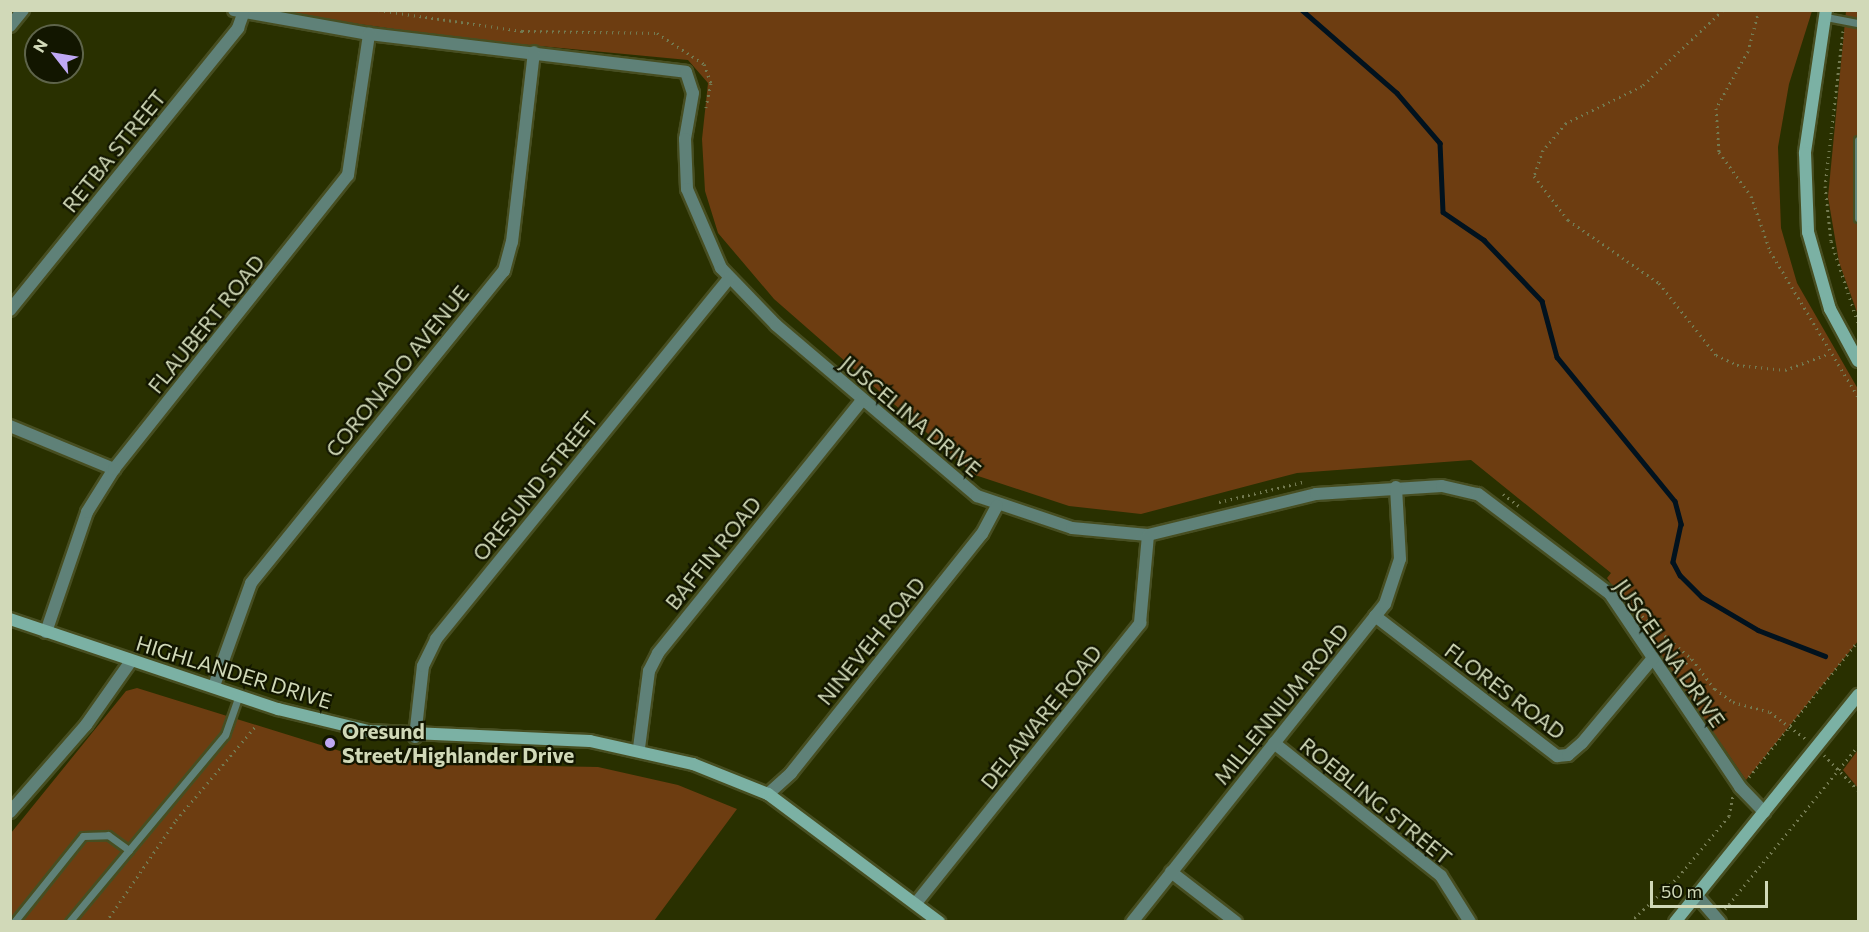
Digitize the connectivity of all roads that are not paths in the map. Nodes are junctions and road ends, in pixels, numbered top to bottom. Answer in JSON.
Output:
{"nodes":[{"id":1,"x":23,"y":10,"type":"edge"},
{"id":2,"x":238,"y":12,"type":"edge"},
{"id":3,"x":1826,"y":14,"type":"edge"},
{"id":4,"x":1858,"y":22,"type":"edge"},
{"id":5,"x":10,"y":26,"type":"edge"},
{"id":6,"x":369,"y":34,"type":"junction"},
{"id":7,"x":534,"y":52,"type":"junction"},
{"id":8,"x":1858,"y":140,"type":"edge"},
{"id":9,"x":1858,"y":218,"type":"edge"},
{"id":10,"x":729,"y":279,"type":"junction"},
{"id":11,"x":10,"y":310,"type":"edge"},
{"id":12,"x":1856,"y":353,"type":"edge"},
{"id":13,"x":862,"y":400,"type":"junction"},
{"id":14,"x":10,"y":426,"type":"edge"},
{"id":15,"x":114,"y":469,"type":"junction"},
{"id":16,"x":1396,"y":487,"type":"junction"},
{"id":17,"x":997,"y":506,"type":"junction"},
{"id":18,"x":1148,"y":535,"type":"junction"},
{"id":19,"x":1375,"y":616,"type":"junction"},
{"id":20,"x":10,"y":619,"type":"edge"},
{"id":21,"x":46,"y":632,"type":"junction"},
{"id":22,"x":1653,"y":658,"type":"junction"},
{"id":23,"x":131,"y":661,"type":"junction"},
{"id":24,"x":214,"y":686,"type":"junction"},
{"id":25,"x":239,"y":695,"type":"junction"},
{"id":26,"x":1858,"y":695,"type":"edge"},
{"id":27,"x":415,"y":737,"type":"junction"},
{"id":28,"x":1274,"y":743,"type":"junction"},
{"id":29,"x":639,"y":748,"type":"junction"},
{"id":30,"x":768,"y":794,"type":"junction"},
{"id":31,"x":10,"y":812,"type":"edge"},
{"id":32,"x":1764,"y":812,"type":"junction"},
{"id":33,"x":129,"y":850,"type":"junction"},
{"id":34,"x":1171,"y":872,"type":"junction"},
{"id":35,"x":1699,"y":898,"type":"junction"},
{"id":36,"x":916,"y":903,"type":"junction"},
{"id":37,"x":1718,"y":920,"type":"edge"},
{"id":38,"x":14,"y":921,"type":"edge"},
{"id":39,"x":69,"y":921,"type":"edge"},
{"id":40,"x":939,"y":921,"type":"edge"},
{"id":41,"x":1131,"y":921,"type":"edge"},
{"id":42,"x":1236,"y":921,"type":"edge"},
{"id":43,"x":1470,"y":921,"type":"edge"},
{"id":44,"x":1675,"y":921,"type":"edge"}],
"edges":[{"from":1,"to":5,"type":"street"},
{"from":2,"to":6,"type":"street","name":"JUSCELINA DRIVE"},
{"from":2,"to":11,"type":"street","name":"RETBA STREET"},
{"from":3,"to":4,"type":"lane"},
{"from":3,"to":12,"type":"street"},
{"from":6,"to":7,"type":"street","name":"JUSCELINA DRIVE"},
{"from":6,"to":15,"type":"street","name":"FLAUBERT ROAD"},
{"from":7,"to":10,"type":"street","name":"JUSCELINA DRIVE"},
{"from":7,"to":24,"type":"street","name":"CORONADO AVENUE"},
{"from":8,"to":9,"type":"lane"},
{"from":10,"to":13,"type":"street","name":"JUSCELINA DRIVE"},
{"from":10,"to":27,"type":"street","name":"ORESUND STREET"},
{"from":13,"to":17,"type":"street","name":"JUSCELINA DRIVE"},
{"from":13,"to":29,"type":"street","name":"BAFFIN ROAD"},
{"from":14,"to":15,"type":"street"},
{"from":15,"to":21,"type":"street","name":"FLAUBERT ROAD"},
{"from":16,"to":18,"type":"street","name":"JUSCELINA DRIVE"},
{"from":16,"to":19,"type":"street","name":"MILLENNIUM ROAD"},
{"from":16,"to":22,"type":"street","name":"JUSCELINA DRIVE"},
{"from":17,"to":18,"type":"street","name":"JUSCELINA DRIVE"},
{"from":17,"to":30,"type":"street","name":"NINEVEH ROAD"},
{"from":18,"to":36,"type":"street","name":"DELAWARE ROAD"},
{"from":19,"to":22,"type":"street","name":"FLORES ROAD"},
{"from":19,"to":28,"type":"street","name":"MILLENNIUM ROAD"},
{"from":20,"to":21,"type":"street","name":"HIGHLANDER DRIVE"},
{"from":21,"to":23,"type":"street","name":"HIGHLANDER DRIVE"},
{"from":22,"to":32,"type":"street","name":"JUSCELINA DRIVE"},
{"from":23,"to":24,"type":"street","name":"HIGHLANDER DRIVE"},
{"from":23,"to":31,"type":"street"},
{"from":24,"to":25,"type":"street","name":"HIGHLANDER DRIVE"},
{"from":25,"to":27,"type":"street","name":"HIGHLANDER DRIVE"},
{"from":25,"to":33,"type":"lane"},
{"from":26,"to":32,"type":"street"},
{"from":27,"to":29,"type":"street","name":"HIGHLANDER DRIVE"},
{"from":28,"to":34,"type":"street","name":"MILLENNIUM ROAD"},
{"from":28,"to":43,"type":"street","name":"ROEBLING STREET"},
{"from":29,"to":30,"type":"street","name":"HIGHLANDER DRIVE"},
{"from":30,"to":36,"type":"street","name":"HIGHLANDER DRIVE"},
{"from":32,"to":35,"type":"street"},
{"from":33,"to":38,"type":"lane"},
{"from":33,"to":39,"type":"lane"},
{"from":34,"to":41,"type":"street","name":"MILLENNIUM ROAD"},
{"from":34,"to":42,"type":"street"},
{"from":35,"to":37,"type":"street"},
{"from":35,"to":44,"type":"street"},
{"from":36,"to":40,"type":"street","name":"HIGHLANDER DRIVE"}]}
